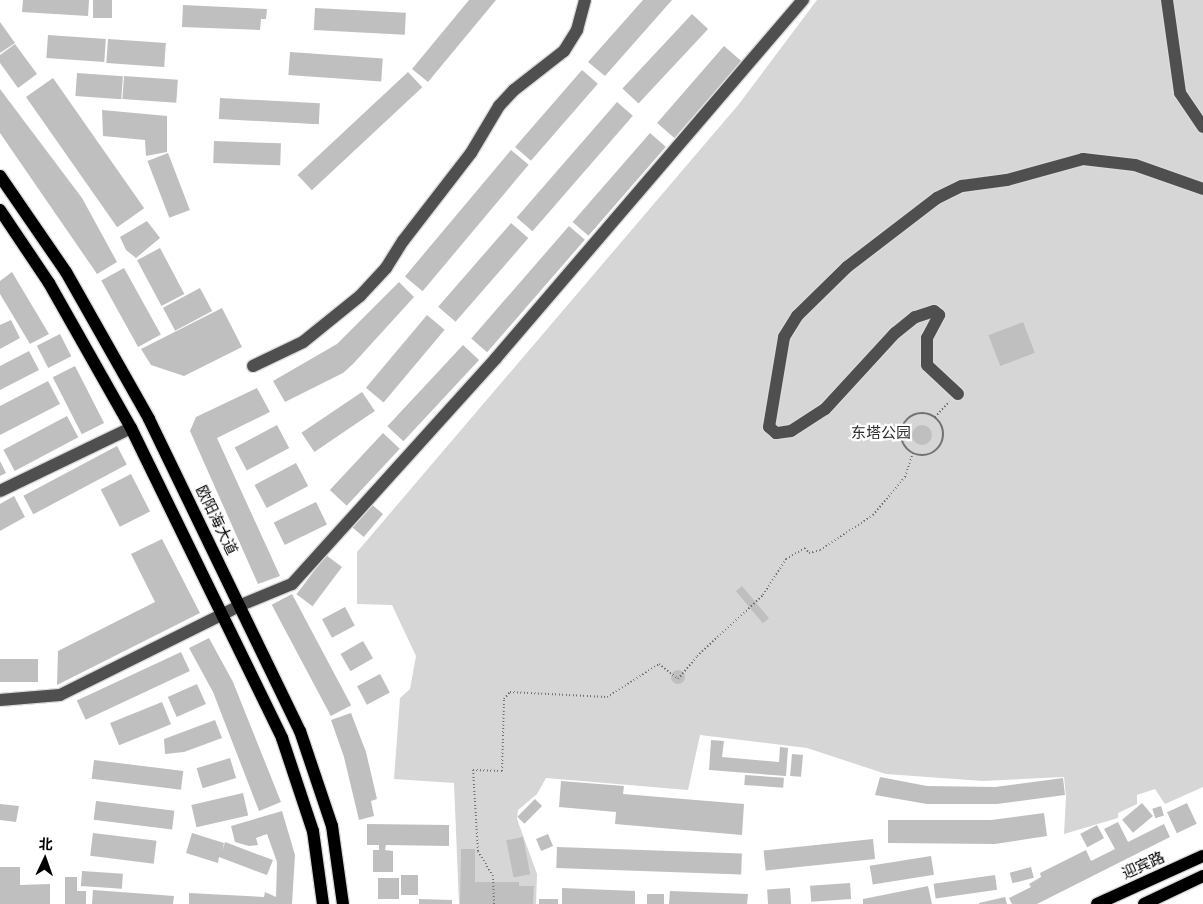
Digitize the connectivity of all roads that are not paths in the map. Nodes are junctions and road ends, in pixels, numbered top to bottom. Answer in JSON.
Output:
{"nodes":[{"id":1,"x":585,"y":0,"type":"edge"},
{"id":2,"x":803,"y":0,"type":"edge"},
{"id":3,"x":1167,"y":0,"type":"edge"},
{"id":4,"x":1203,"y":127,"type":"edge"},
{"id":5,"x":0,"y":176,"type":"edge"},
{"id":6,"x":1203,"y":189,"type":"edge"},
{"id":7,"x":0,"y":210,"type":"edge"},
{"id":8,"x":253,"y":366,"type":"dead end"},
{"id":9,"x":958,"y":394,"type":"dead end"},
{"id":10,"x":132,"y":428,"type":"junction"},
{"id":11,"x":0,"y":491,"type":"edge"},
{"id":12,"x":241,"y":605,"type":"junction"},
{"id":13,"x":223,"y":614,"type":"junction"},
{"id":14,"x":0,"y":700,"type":"edge"},
{"id":15,"x":1203,"y":856,"type":"edge"},
{"id":16,"x":1203,"y":876,"type":"edge"},
{"id":17,"x":323,"y":904,"type":"edge"},
{"id":18,"x":343,"y":904,"type":"edge"},
{"id":19,"x":1097,"y":904,"type":"edge"},
{"id":20,"x":1144,"y":904,"type":"edge"}],
"edges":[{"from":1,"to":8,"type":"street"},
{"from":2,"to":12,"type":"street"},
{"from":3,"to":4,"type":"street"},
{"from":5,"to":12,"type":"main road","name":"欧阳海大道"},
{"from":6,"to":9,"type":"street"},
{"from":7,"to":10,"type":"main road"},
{"from":10,"to":11,"type":"street"},
{"from":10,"to":13,"type":"main road"},
{"from":12,"to":13,"type":"street"},
{"from":12,"to":18,"type":"main road","name":"欧阳海大道"},
{"from":13,"to":14,"type":"street"},
{"from":13,"to":17,"type":"main road"},
{"from":15,"to":19,"type":"main road","name":"迎宾路"},
{"from":16,"to":20,"type":"main road"}]}
